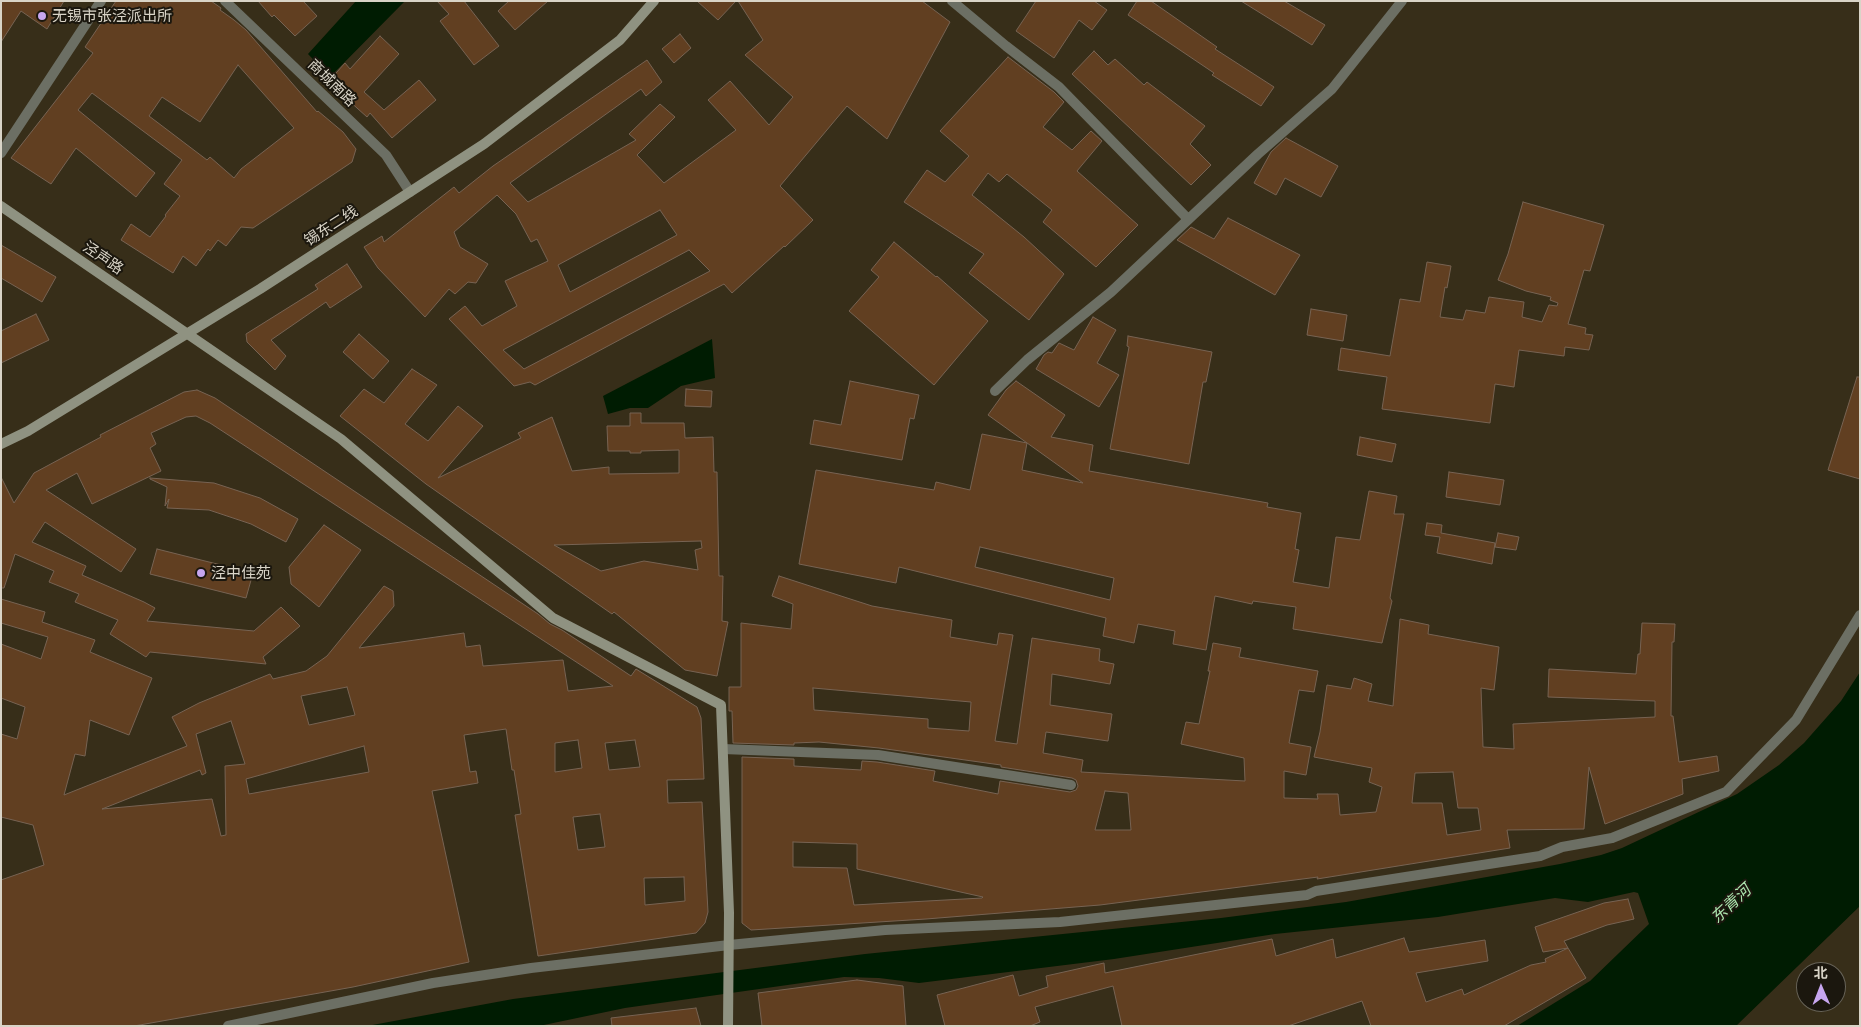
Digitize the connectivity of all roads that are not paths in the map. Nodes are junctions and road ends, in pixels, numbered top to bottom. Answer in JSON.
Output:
{"nodes":[{"id":1,"x":101,"y":1,"type":"edge"},
{"id":2,"x":225,"y":1,"type":"edge"},
{"id":3,"x":654,"y":1,"type":"edge"},
{"id":4,"x":952,"y":1,"type":"edge"},
{"id":5,"x":1402,"y":1,"type":"edge"},
{"id":6,"x":1,"y":153,"type":"edge"},
{"id":7,"x":410,"y":192,"type":"junction"},
{"id":8,"x":1,"y":206,"type":"edge"},
{"id":9,"x":1188,"y":219,"type":"junction"},
{"id":10,"x":187,"y":334,"type":"junction"},
{"id":11,"x":995,"y":392,"type":"dead end"},
{"id":12,"x":1,"y":444,"type":"edge"},
{"id":13,"x":1860,"y":615,"type":"edge"},
{"id":14,"x":723,"y":749,"type":"junction"},
{"id":15,"x":1071,"y":785,"type":"dead end"},
{"id":16,"x":729,"y":945,"type":"junction"},
{"id":17,"x":228,"y":1026,"type":"edge"},
{"id":18,"x":728,"y":1026,"type":"edge"}],
"edges":[{"from":1,"to":6,"type":"street"},
{"from":2,"to":7,"type":"street","name":"商城南路"},
{"from":3,"to":7,"type":"street","name":"锡东二线"},
{"from":4,"to":9,"type":"street"},
{"from":5,"to":9,"type":"street"},
{"from":7,"to":10,"type":"street","name":"锡东二线"},
{"from":8,"to":10,"type":"street","name":"泾声路"},
{"from":9,"to":11,"type":"street"},
{"from":10,"to":12,"type":"street","name":"锡东二线"},
{"from":10,"to":14,"type":"street","name":"泾声路"},
{"from":13,"to":16,"type":"street"},
{"from":14,"to":15,"type":"street"},
{"from":14,"to":16,"type":"street"},
{"from":16,"to":17,"type":"street"},
{"from":16,"to":18,"type":"street"}]}
